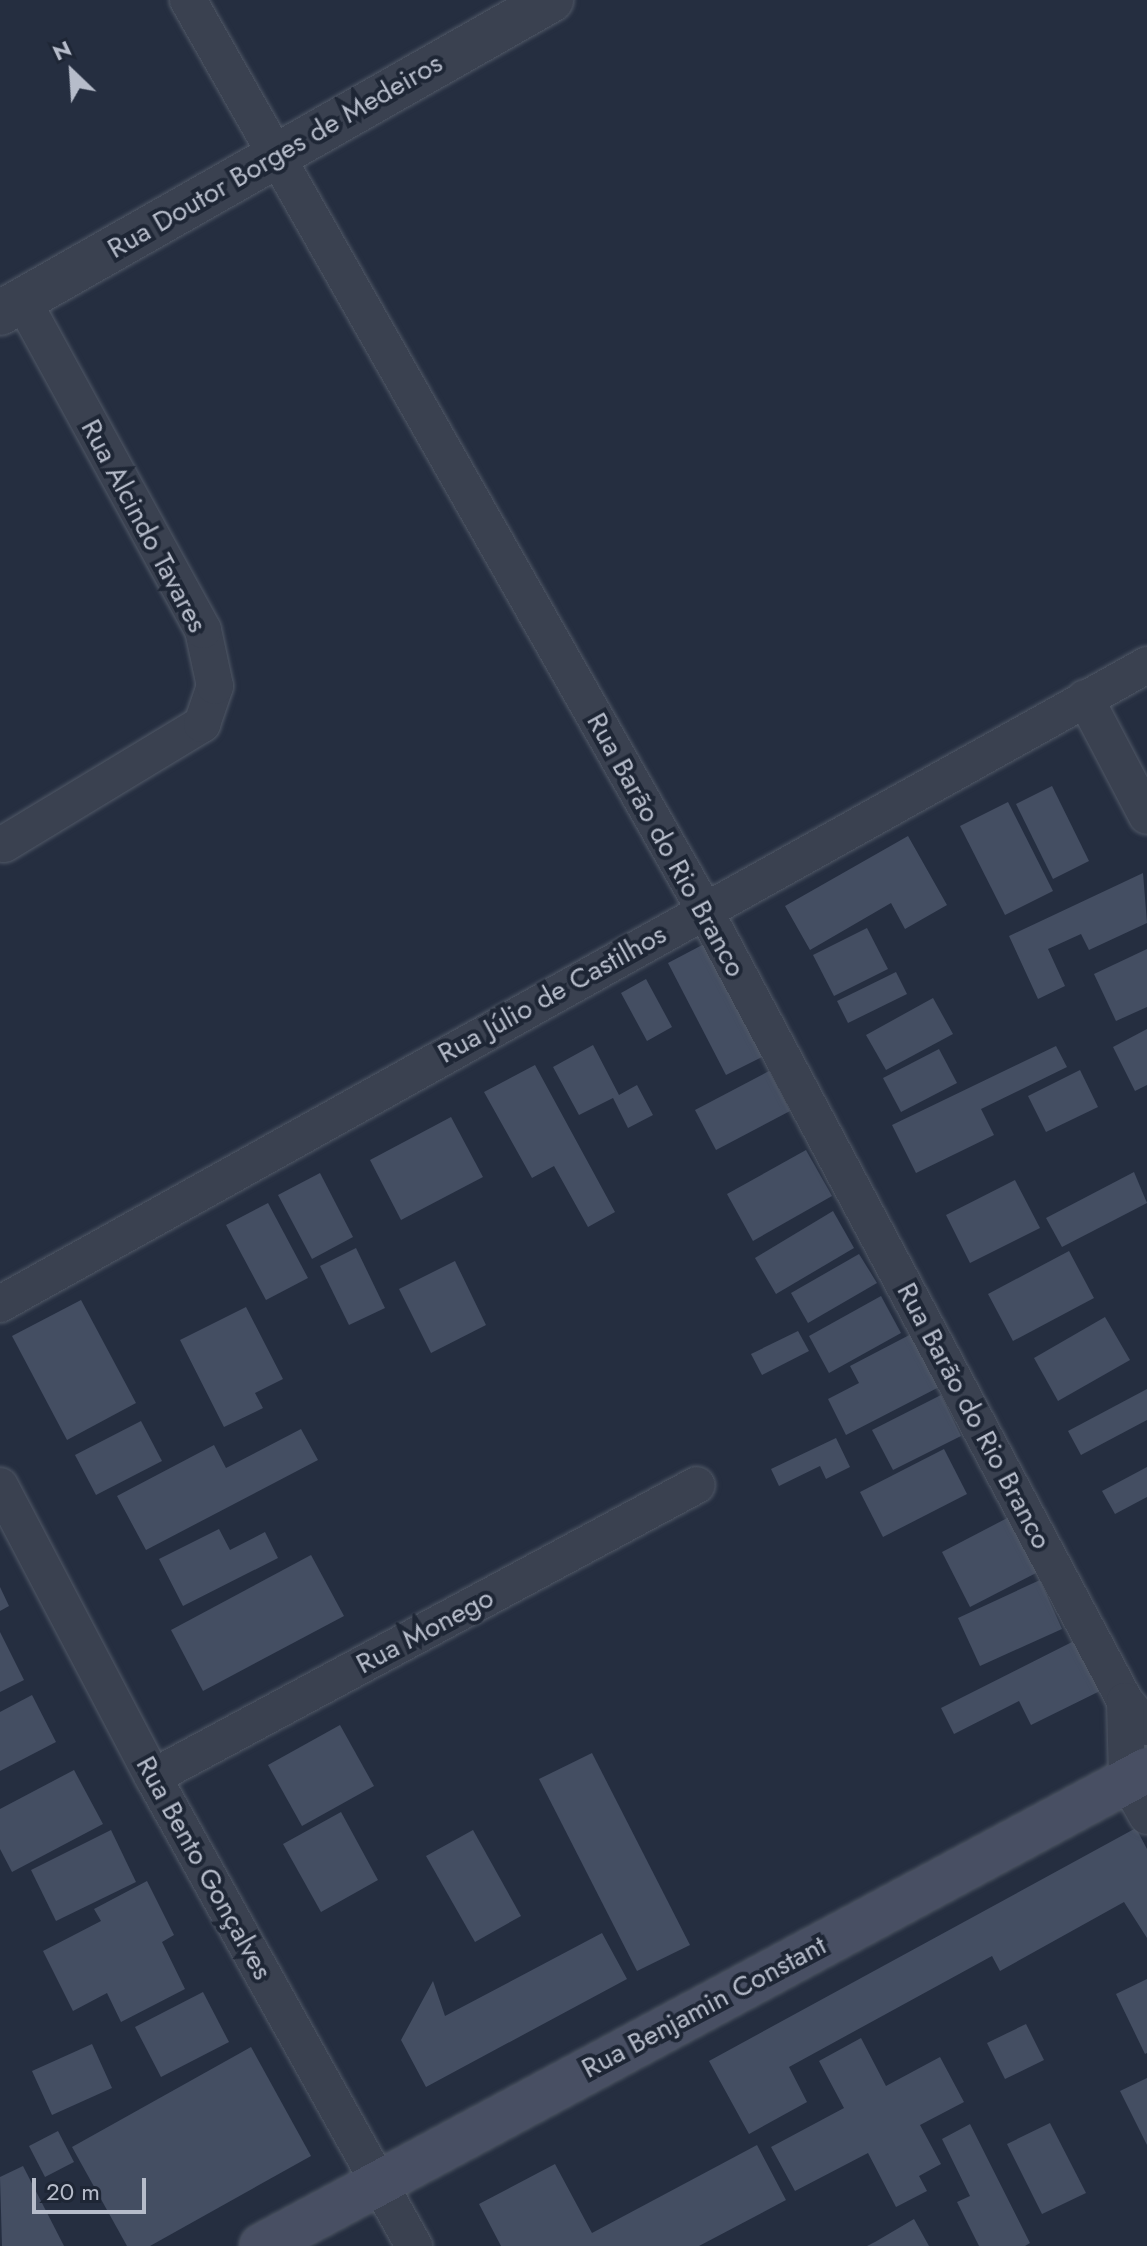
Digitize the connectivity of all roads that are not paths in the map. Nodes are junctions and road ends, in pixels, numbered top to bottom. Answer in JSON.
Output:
{"nodes":[{"id":1,"x":188,"y":0,"type":"edge"},
{"id":2,"x":551,"y":0,"type":"edge"},
{"id":3,"x":275,"y":157,"type":"junction"},
{"id":4,"x":11,"y":306,"type":"edge"},
{"id":5,"x":1147,"y":665,"type":"edge"},
{"id":6,"x":1085,"y":698,"type":"junction"},
{"id":7,"x":1147,"y":816,"type":"edge"},
{"id":8,"x":4,"y":844,"type":"dead end"},
{"id":9,"x":704,"y":909,"type":"junction"},
{"id":10,"x":0,"y":1304,"type":"edge"},
{"id":11,"x":697,"y":1485,"type":"dead end"},
{"id":12,"x":0,"y":1486,"type":"edge"},
{"id":13,"x":1136,"y":1714,"type":"edge"},
{"id":14,"x":153,"y":1777,"type":"junction"},
{"id":15,"x":1140,"y":1789,"type":"edge"},
{"id":16,"x":378,"y":2182,"type":"junction"},
{"id":17,"x":262,"y":2246,"type":"edge"},
{"id":18,"x":414,"y":2246,"type":"edge"}],
"edges":[{"from":1,"to":3,"type":"street","name":"Rua Barão do Rio Branco"},
{"from":2,"to":3,"type":"street","name":"Rua Doutor Borges de Medeiros"},
{"from":3,"to":4,"type":"street","name":"Rua Doutor Borges de Medeiros"},
{"from":3,"to":9,"type":"street","name":"Rua Barão do Rio Branco"},
{"from":4,"to":8,"type":"street","name":"Rua Alcindo Tavares"},
{"from":5,"to":6,"type":"street","name":"Rua Júlio de Castilhos"},
{"from":6,"to":7,"type":"street"},
{"from":6,"to":9,"type":"street","name":"Rua Júlio de Castilhos"},
{"from":9,"to":10,"type":"street","name":"Rua Júlio de Castilhos"},
{"from":9,"to":13,"type":"street","name":"Rua Barão do Rio Branco"},
{"from":11,"to":14,"type":"street","name":"Rua Monego"},
{"from":12,"to":14,"type":"street","name":"Rua Bento Gonçalves"},
{"from":13,"to":15,"type":"street","name":"Rua Barão do Rio Branco"},
{"from":14,"to":16,"type":"street","name":"Rua Bento Gonçalves"},
{"from":15,"to":16,"type":"main road","name":"Rua Benjamin Constant"},
{"from":16,"to":17,"type":"main road","name":"Rua Benjamin Constant"},
{"from":16,"to":18,"type":"street","name":"Rua Bento Gonçalves"}]}
